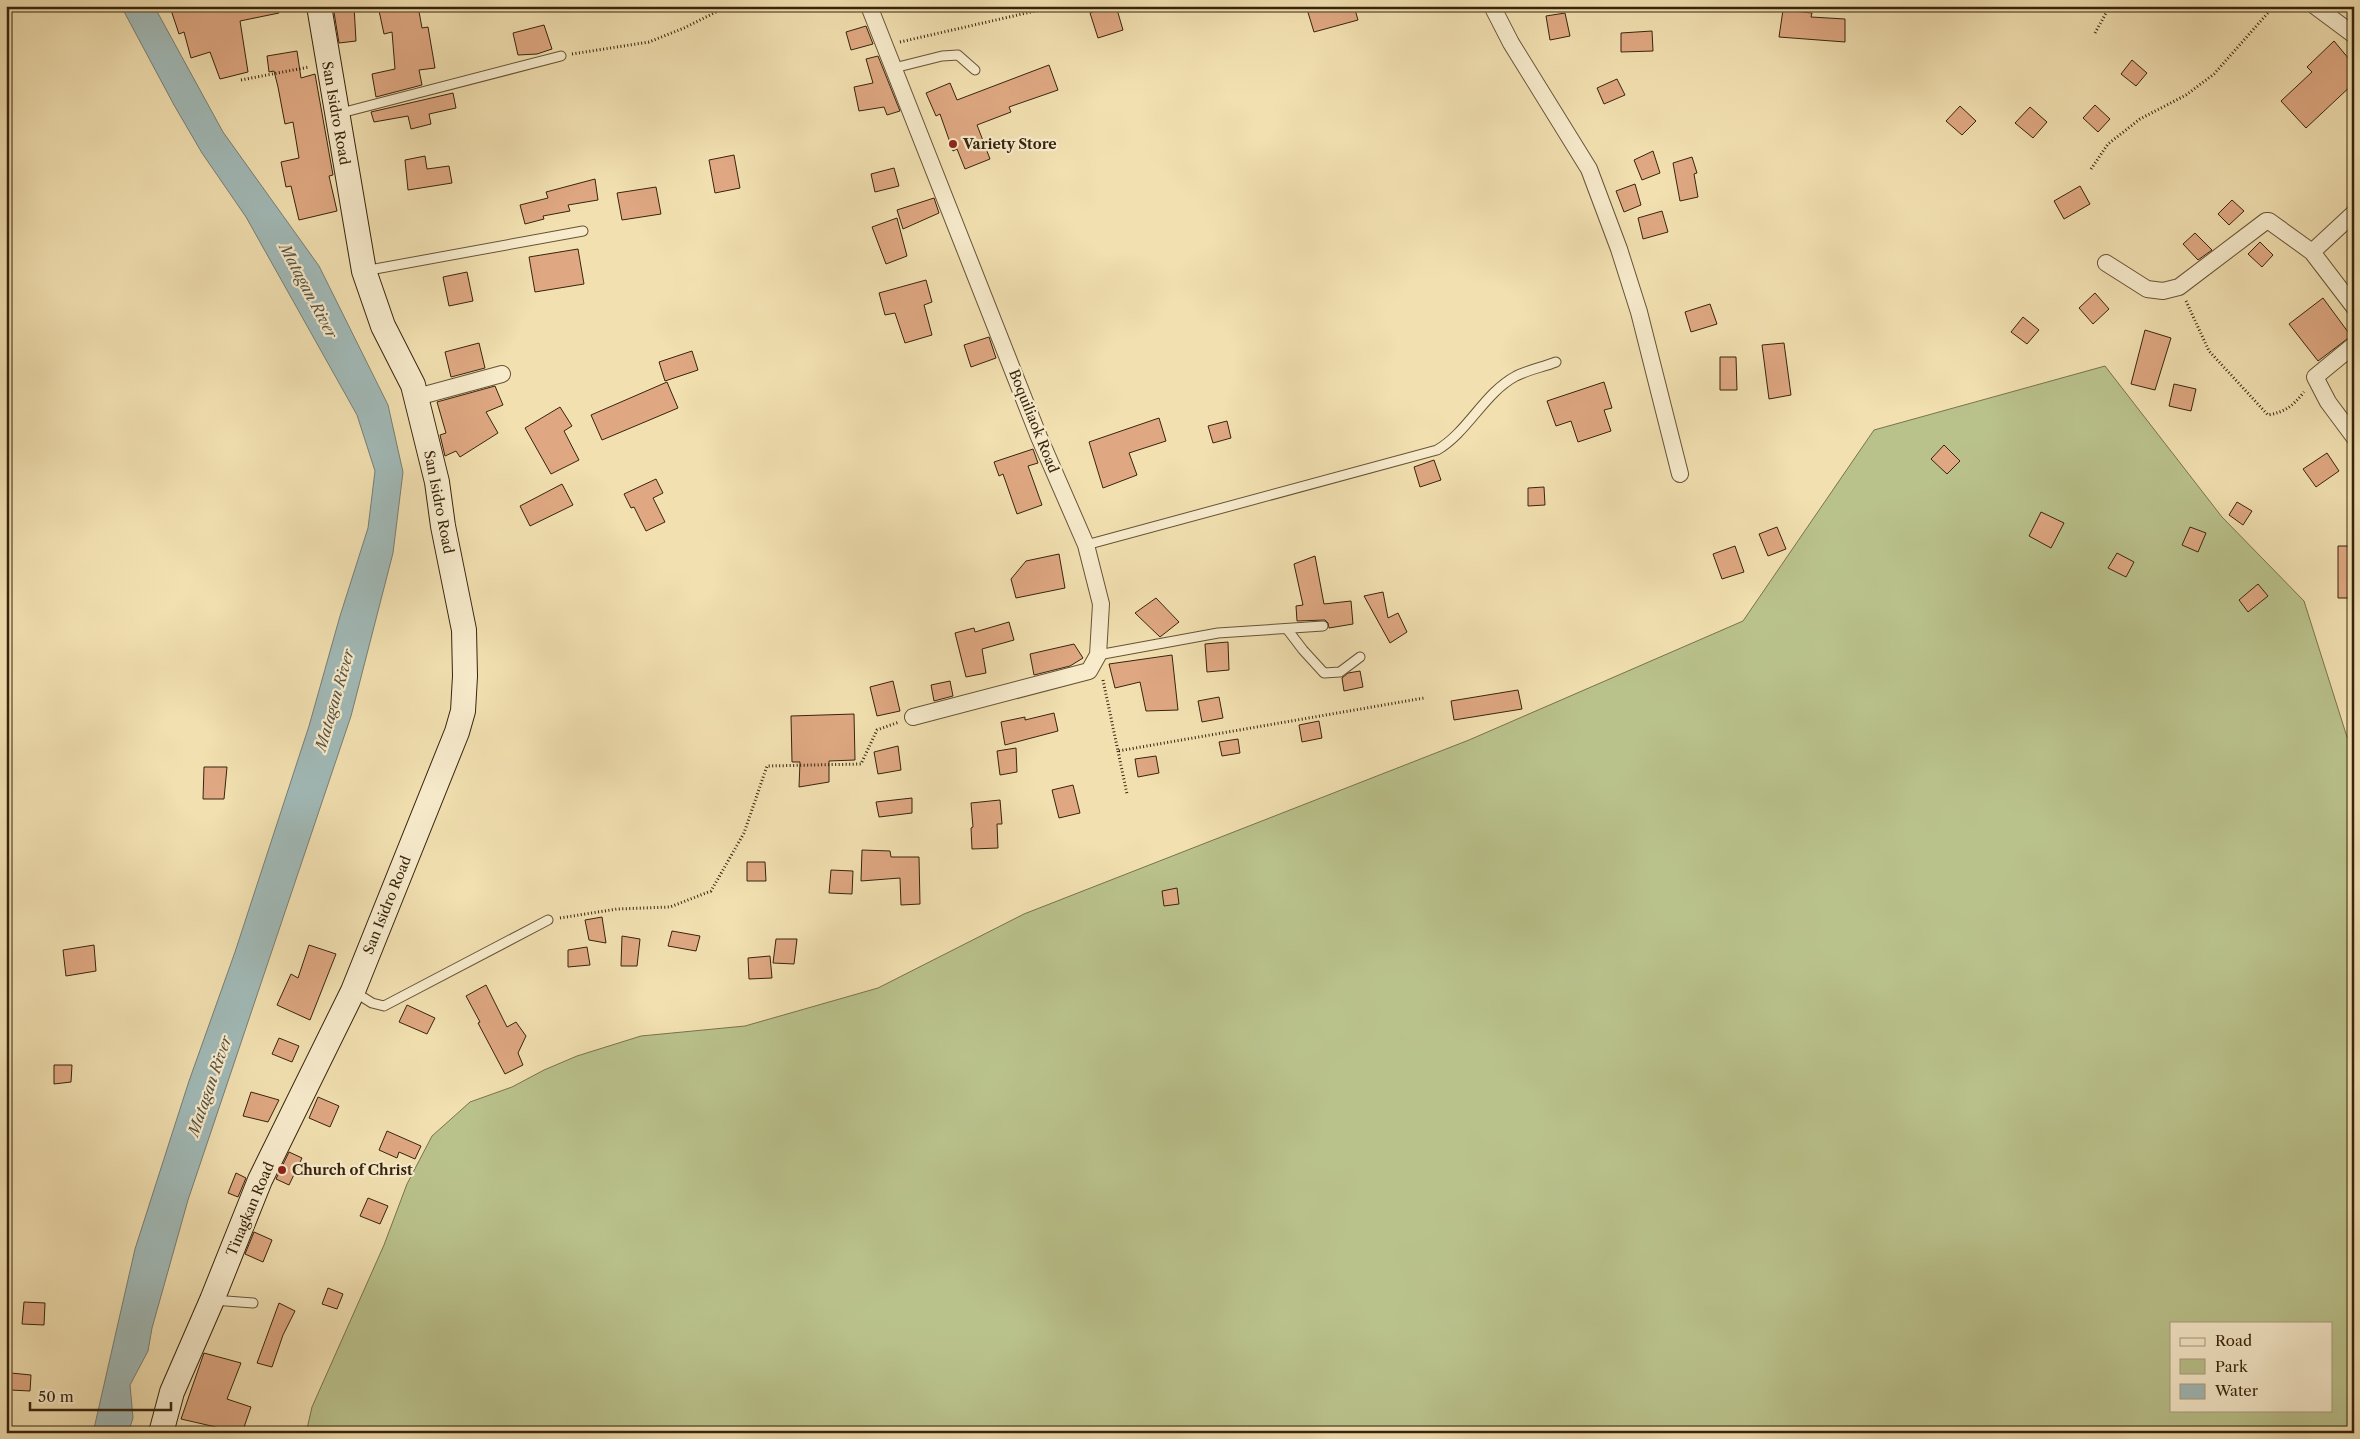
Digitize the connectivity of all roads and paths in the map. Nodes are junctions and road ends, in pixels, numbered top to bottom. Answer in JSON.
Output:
{"nodes":[{"id":1,"x":319,"y":6,"type":"edge"},
{"id":2,"x":728,"y":6,"type":"edge"},
{"id":3,"x":869,"y":6,"type":"edge"},
{"id":4,"x":1057,"y":6,"type":"edge"},
{"id":5,"x":1492,"y":6,"type":"edge"},
{"id":6,"x":2110,"y":6,"type":"edge"},
{"id":7,"x":2274,"y":6,"type":"edge"},
{"id":8,"x":2315,"y":6,"type":"edge"},
{"id":9,"x":2095,"y":33,"type":"dead end"},
{"id":10,"x":2354,"y":36,"type":"edge"},
{"id":11,"x":885,"y":45,"type":"junction"},
{"id":12,"x":561,"y":56,"type":"joint"},
{"id":13,"x":327,"y":63,"type":"junction"},
{"id":14,"x":894,"y":68,"type":"junction"},
{"id":15,"x":975,"y":70,"type":"dead end"},
{"id":16,"x":241,"y":80,"type":"dead end"},
{"id":17,"x":337,"y":114,"type":"junction"},
{"id":18,"x":2091,"y":169,"type":"dead end"},
{"id":19,"x":2354,"y":213,"type":"edge"},
{"id":20,"x":582,"y":231,"type":"dead end"},
{"id":21,"x":2312,"y":252,"type":"junction"},
{"id":22,"x":2106,"y":263,"type":"dead end"},
{"id":23,"x":364,"y":271,"type":"junction"},
{"id":24,"x":2179,"y":287,"type":"junction"},
{"id":25,"x":2354,"y":307,"type":"edge"},
{"id":26,"x":2354,"y":345,"type":"edge"},
{"id":27,"x":1556,"y":362,"type":"dead end"},
{"id":28,"x":502,"y":374,"type":"dead end"},
{"id":29,"x":2316,"y":377,"type":"junction"},
{"id":30,"x":417,"y":397,"type":"junction"},
{"id":31,"x":2354,"y":437,"type":"edge"},
{"id":32,"x":1680,"y":474,"type":"dead end"},
{"id":33,"x":1086,"y":544,"type":"junction"},
{"id":34,"x":1323,"y":626,"type":"dead end"},
{"id":35,"x":1287,"y":629,"type":"junction"},
{"id":36,"x":1098,"y":655,"type":"junction"},
{"id":37,"x":1360,"y":657,"type":"dead end"},
{"id":38,"x":1424,"y":698,"type":"dead end"},
{"id":39,"x":913,"y":717,"type":"joint"},
{"id":40,"x":1118,"y":751,"type":"junction"},
{"id":41,"x":1127,"y":794,"type":"dead end"},
{"id":42,"x":548,"y":920,"type":"joint"},
{"id":43,"x":353,"y":991,"type":"junction"},
{"id":44,"x":212,"y":1300,"type":"junction"},
{"id":45,"x":253,"y":1303,"type":"dead end"},
{"id":46,"x":161,"y":1433,"type":"edge"}],
"edges":[{"from":1,"to":13,"type":"street","name":"San Isidro Road"},
{"from":2,"to":12,"type":"path"},
{"from":3,"to":11,"type":"street","name":"Boquiliaok Road"},
{"from":4,"to":11,"type":"path"},
{"from":5,"to":32,"type":"street"},
{"from":6,"to":9,"type":"path"},
{"from":7,"to":18,"type":"path"},
{"from":8,"to":10,"type":"street"},
{"from":11,"to":14,"type":"street","name":"Boquiliaok Road"},
{"from":12,"to":17,"type":"lane"},
{"from":13,"to":16,"type":"path"},
{"from":13,"to":17,"type":"street","name":"San Isidro Road"},
{"from":14,"to":15,"type":"lane"},
{"from":14,"to":33,"type":"street","name":"Boquiliaok Road"},
{"from":17,"to":23,"type":"street","name":"San Isidro Road"},
{"from":19,"to":21,"type":"street"},
{"from":20,"to":23,"type":"lane"},
{"from":21,"to":24,"type":"street"},
{"from":21,"to":25,"type":"street"},
{"from":22,"to":24,"type":"street"},
{"from":23,"to":30,"type":"street","name":"San Isidro Road"},
{"from":24,"to":29,"type":"path"},
{"from":26,"to":29,"type":"street"},
{"from":27,"to":33,"type":"lane"},
{"from":28,"to":30,"type":"street"},
{"from":29,"to":31,"type":"street"},
{"from":30,"to":43,"type":"street","name":"San Isidro Road"},
{"from":33,"to":36,"type":"street","name":"Boquiliaok Road"},
{"from":34,"to":35,"type":"lane"},
{"from":35,"to":36,"type":"lane"},
{"from":35,"to":37,"type":"lane"},
{"from":36,"to":39,"type":"street"},
{"from":36,"to":40,"type":"path"},
{"from":38,"to":40,"type":"path"},
{"from":39,"to":42,"type":"path"},
{"from":40,"to":41,"type":"path"},
{"from":42,"to":43,"type":"lane"},
{"from":43,"to":44,"type":"street","name":"Tinagkan Road"},
{"from":44,"to":45,"type":"lane"},
{"from":44,"to":46,"type":"street","name":"Tinagkan Road"}]}
